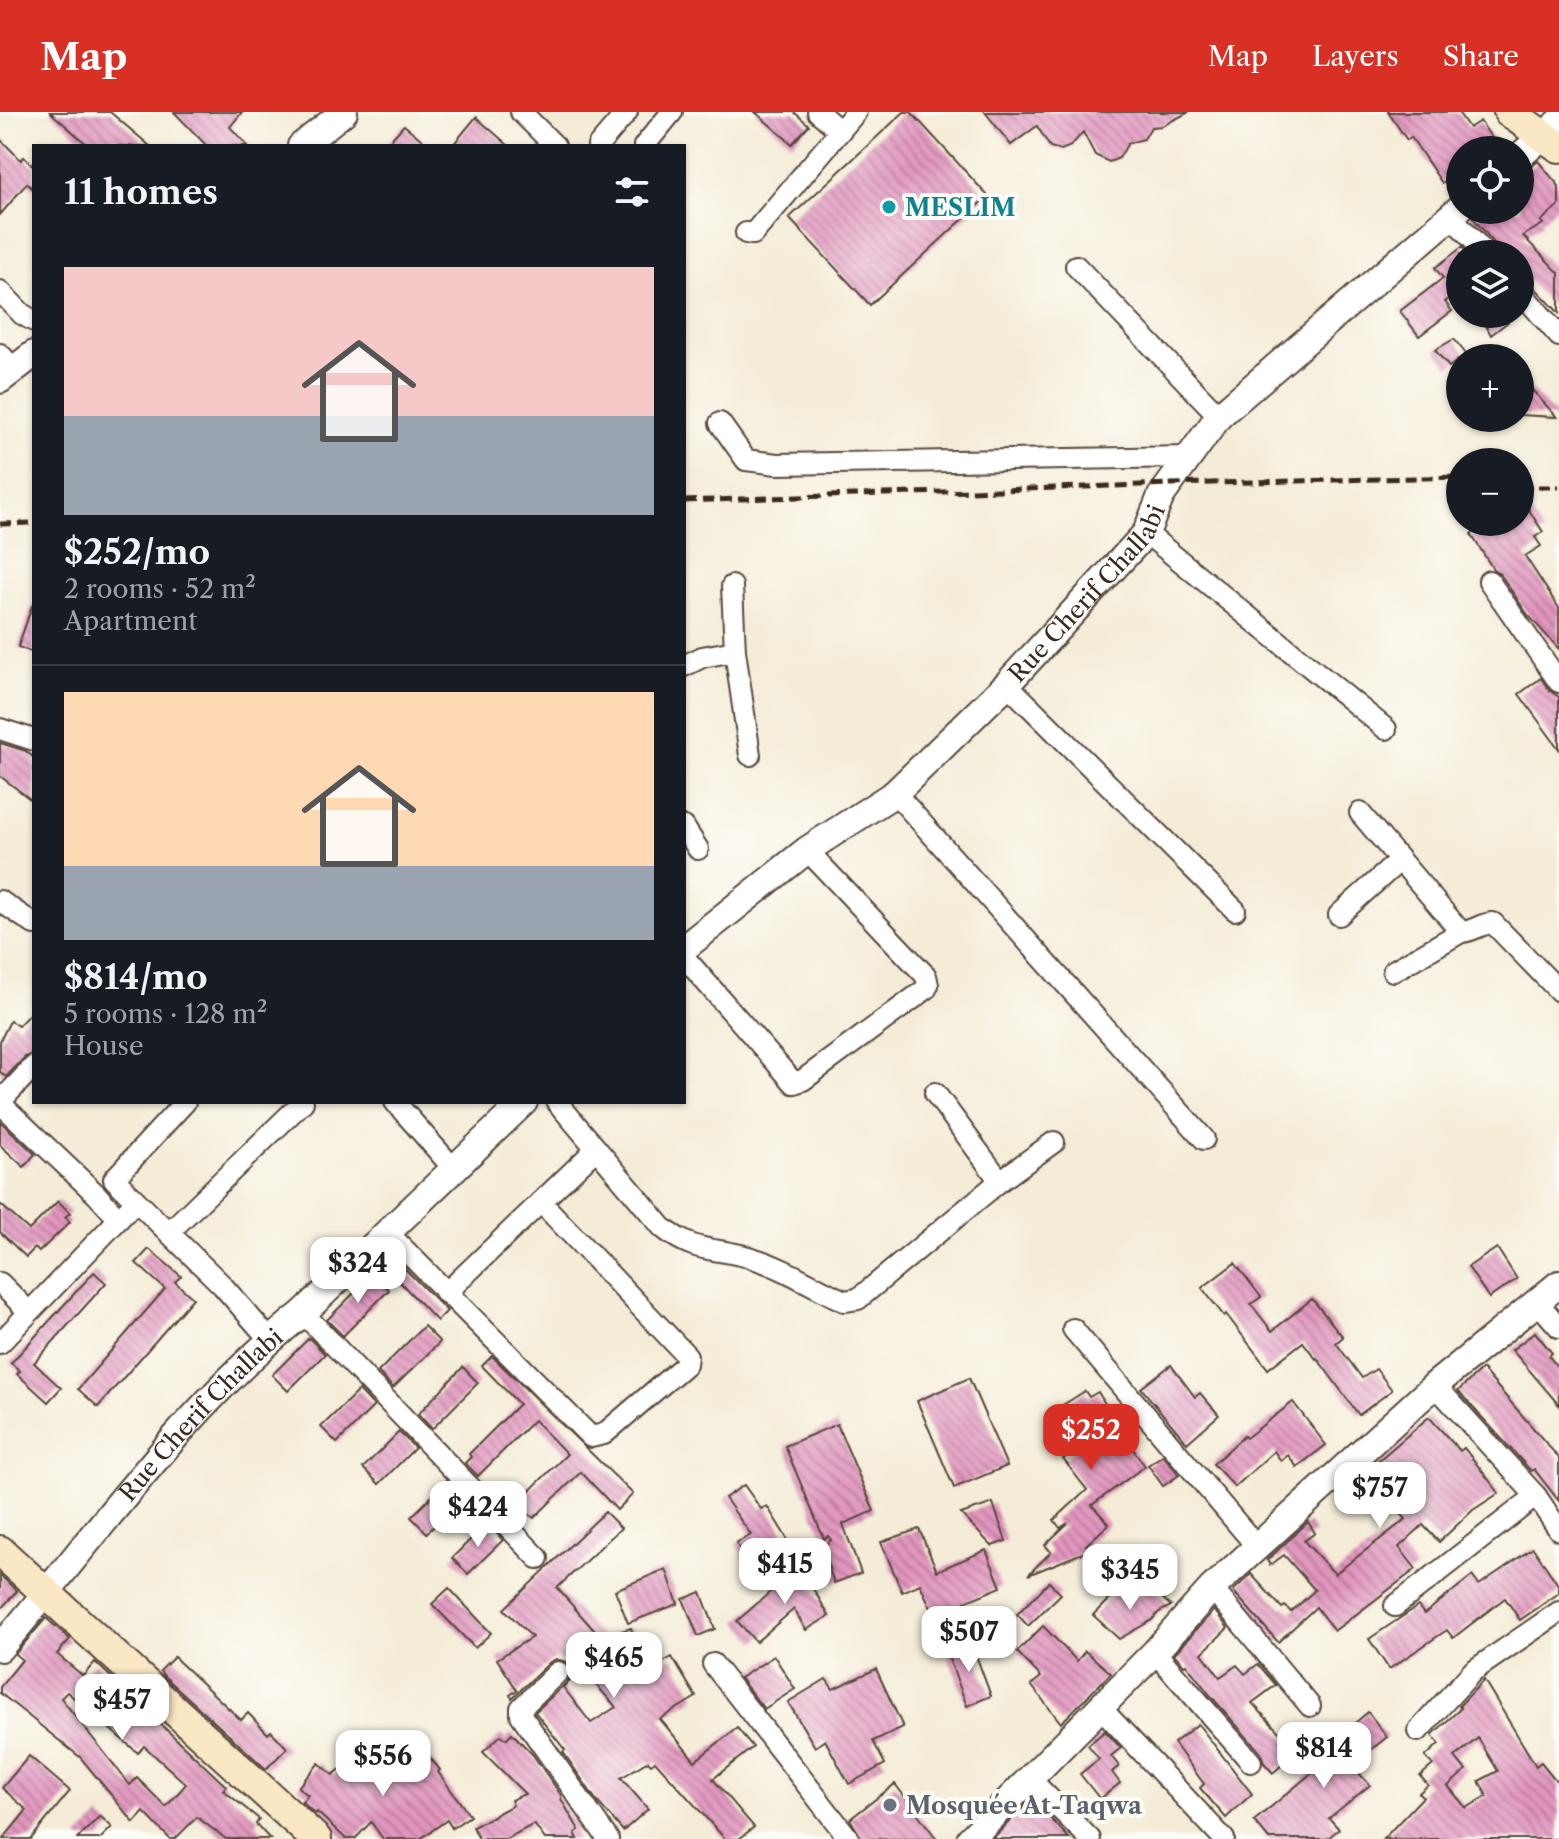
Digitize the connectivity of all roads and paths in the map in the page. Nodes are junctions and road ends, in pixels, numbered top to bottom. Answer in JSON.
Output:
{"nodes":[{"id":1,"x":344,"y":112,"type":"edge"},
{"id":2,"x":521,"y":112,"type":"edge"},
{"id":3,"x":627,"y":112,"type":"edge"},
{"id":4,"x":672,"y":112,"type":"edge"},
{"id":5,"x":818,"y":112,"type":"edge"},
{"id":6,"x":856,"y":112,"type":"edge"},
{"id":7,"x":1509,"y":112,"type":"edge"},
{"id":8,"x":840,"y":131,"type":"junction"},
{"id":9,"x":1555,"y":131,"type":"edge"},
{"id":10,"x":304,"y":144,"type":"edge"},
{"id":11,"x":553,"y":144,"type":"edge"},
{"id":12,"x":600,"y":144,"type":"edge"},
{"id":13,"x":646,"y":144,"type":"edge"},
{"id":14,"x":1534,"y":146,"type":"edge"},
{"id":15,"x":1446,"y":221,"type":"edge"},
{"id":16,"x":746,"y":233,"type":"dead end"},
{"id":17,"x":1076,"y":266,"type":"dead end"},
{"id":18,"x":0,"y":291,"type":"edge"},
{"id":19,"x":1534,"y":307,"type":"edge"},
{"id":20,"x":32,"y":320,"type":"edge"},
{"id":21,"x":1559,"y":336,"type":"edge"},
{"id":22,"x":1219,"y":416,"type":"junction"},
{"id":23,"x":720,"y":423,"type":"dead end"},
{"id":24,"x":1189,"y":457,"type":"junction"},
{"id":25,"x":1146,"y":533,"type":"junction"},
{"id":26,"x":1489,"y":581,"type":"dead end"},
{"id":27,"x":732,"y":586,"type":"dead end"},
{"id":28,"x":735,"y":651,"type":"junction"},
{"id":29,"x":686,"y":665,"type":"edge"},
{"id":30,"x":1559,"y":682,"type":"edge"},
{"id":31,"x":1007,"y":684,"type":"junction"},
{"id":32,"x":0,"y":729,"type":"edge"},
{"id":33,"x":1386,"y":729,"type":"dead end"},
{"id":34,"x":32,"y":739,"type":"edge"},
{"id":35,"x":750,"y":755,"type":"dead end"},
{"id":36,"x":895,"y":793,"type":"junction"},
{"id":37,"x":1360,"y":813,"type":"dead end"},
{"id":38,"x":686,"y":830,"type":"edge"},
{"id":39,"x":698,"y":849,"type":"dead end"},
{"id":40,"x":807,"y":850,"type":"junction"},
{"id":41,"x":1400,"y":860,"type":"junction"},
{"id":42,"x":0,"y":901,"type":"edge"},
{"id":43,"x":1235,"y":910,"type":"dead end"},
{"id":44,"x":1339,"y":915,"type":"dead end"},
{"id":45,"x":32,"y":923,"type":"edge"},
{"id":46,"x":1461,"y":932,"type":"junction"},
{"id":47,"x":686,"y":946,"type":"edge"},
{"id":48,"x":686,"y":959,"type":"edge"},
{"id":49,"x":1393,"y":971,"type":"dead end"},
{"id":50,"x":1559,"y":991,"type":"edge"},
{"id":51,"x":32,"y":1068,"type":"edge"},
{"id":52,"x":935,"y":1093,"type":"dead end"},
{"id":53,"x":0,"y":1102,"type":"edge"},
{"id":54,"x":183,"y":1104,"type":"edge"},
{"id":55,"x":301,"y":1104,"type":"edge"},
{"id":56,"x":397,"y":1104,"type":"edge"},
{"id":57,"x":522,"y":1104,"type":"edge"},
{"id":58,"x":559,"y":1104,"type":"edge"},
{"id":59,"x":1204,"y":1139,"type":"dead end"},
{"id":60,"x":1054,"y":1142,"type":"dead end"},
{"id":61,"x":595,"y":1150,"type":"junction"},
{"id":62,"x":453,"y":1168,"type":"junction"},
{"id":63,"x":1000,"y":1181,"type":"junction"},
{"id":64,"x":136,"y":1201,"type":"junction"},
{"id":65,"x":541,"y":1202,"type":"junction"},
{"id":66,"x":119,"y":1219,"type":"junction"},
{"id":67,"x":169,"y":1232,"type":"junction"},
{"id":68,"x":387,"y":1232,"type":"junction"},
{"id":69,"x":0,"y":1283,"type":"edge"},
{"id":70,"x":1559,"y":1284,"type":"edge"},
{"id":71,"x":446,"y":1293,"type":"junction"},
{"id":72,"x":1538,"y":1303,"type":"junction"},
{"id":73,"x":29,"y":1312,"type":"junction"},
{"id":74,"x":303,"y":1313,"type":"junction"},
{"id":75,"x":1559,"y":1327,"type":"edge"},
{"id":76,"x":1073,"y":1329,"type":"dead end"},
{"id":77,"x":270,"y":1340,"type":"junction"},
{"id":78,"x":0,"y":1343,"type":"edge"},
{"id":79,"x":1435,"y":1385,"type":"junction"},
{"id":80,"x":1536,"y":1496,"type":"junction"},
{"id":81,"x":1559,"y":1530,"type":"edge"},
{"id":82,"x":1258,"y":1548,"type":"junction"},
{"id":83,"x":0,"y":1551,"type":"edge"},
{"id":84,"x":538,"y":1558,"type":"dead end"},
{"id":85,"x":1212,"y":1588,"type":"junction"},
{"id":86,"x":46,"y":1595,"type":"junction"},
{"id":87,"x":1395,"y":1606,"type":"dead end"},
{"id":88,"x":1559,"y":1612,"type":"edge"},
{"id":89,"x":0,"y":1648,"type":"edge"},
{"id":90,"x":1155,"y":1652,"type":"junction"},
{"id":91,"x":713,"y":1664,"type":"dead end"},
{"id":92,"x":558,"y":1672,"type":"dead end"},
{"id":93,"x":1310,"y":1706,"type":"dead end"},
{"id":94,"x":1100,"y":1707,"type":"junction"},
{"id":95,"x":1418,"y":1731,"type":"dead end"},
{"id":96,"x":1251,"y":1762,"type":"dead end"},
{"id":97,"x":1030,"y":1779,"type":"junction"},
{"id":98,"x":316,"y":1839,"type":"edge"},
{"id":99,"x":608,"y":1839,"type":"edge"},
{"id":100,"x":849,"y":1839,"type":"edge"},
{"id":101,"x":970,"y":1839,"type":"edge"},
{"id":102,"x":1090,"y":1839,"type":"edge"},
{"id":103,"x":1224,"y":1839,"type":"edge"}],
"edges":[{"from":1,"to":10,"type":"street"},
{"from":2,"to":11,"type":"street"},
{"from":3,"to":12,"type":"street"},
{"from":4,"to":13,"type":"street"},
{"from":5,"to":8,"type":"street"},
{"from":6,"to":8,"type":"street"},
{"from":7,"to":9,"type":"main road"},
{"from":8,"to":16,"type":"street"},
{"from":9,"to":14,"type":"street"},
{"from":15,"to":22,"type":"street","name":"Rue Cherif Challabi"},
{"from":17,"to":22,"type":"street"},
{"from":18,"to":20,"type":"street"},
{"from":19,"to":21,"type":"street"},
{"from":22,"to":24,"type":"street","name":"Rue Cherif Challabi"},
{"from":23,"to":24,"type":"street"},
{"from":24,"to":25,"type":"street","name":"Rue Cherif Challabi"},
{"from":25,"to":31,"type":"street","name":"Rue Cherif Challabi"},
{"from":25,"to":33,"type":"street"},
{"from":26,"to":30,"type":"street"},
{"from":27,"to":28,"type":"street"},
{"from":28,"to":29,"type":"street"},
{"from":28,"to":35,"type":"street"},
{"from":31,"to":36,"type":"street","name":"Rue Cherif Challabi"},
{"from":31,"to":43,"type":"street"},
{"from":32,"to":34,"type":"street"},
{"from":36,"to":40,"type":"street","name":"Rue Cherif Challabi"},
{"from":36,"to":59,"type":"street"},
{"from":37,"to":41,"type":"street"},
{"from":38,"to":39,"type":"street"},
{"from":40,"to":47,"type":"street","name":"Rue Cherif Challabi"},
{"from":40,"to":48,"type":"street"},
{"from":41,"to":44,"type":"street"},
{"from":41,"to":46,"type":"street"},
{"from":42,"to":45,"type":"street"},
{"from":46,"to":49,"type":"street"},
{"from":46,"to":50,"type":"street"},
{"from":51,"to":53,"type":"street"},
{"from":52,"to":63,"type":"street"},
{"from":53,"to":66,"type":"street"},
{"from":54,"to":64,"type":"street"},
{"from":55,"to":67,"type":"street"},
{"from":56,"to":62,"type":"street"},
{"from":57,"to":62,"type":"street","name":"Rue Cherif Challabi"},
{"from":58,"to":61,"type":"street"},
{"from":60,"to":63,"type":"street"},
{"from":61,"to":63,"type":"street"},
{"from":61,"to":65,"type":"street"},
{"from":62,"to":68,"type":"street","name":"Rue Cherif Challabi"},
{"from":64,"to":66,"type":"street"},
{"from":64,"to":67,"type":"street"},
{"from":65,"to":71,"type":"street"},
{"from":65,"to":71,"type":"street"},
{"from":66,"to":73,"type":"street"},
{"from":67,"to":77,"type":"street"},
{"from":68,"to":71,"type":"street"},
{"from":68,"to":74,"type":"street","name":"Rue Cherif Challabi"},
{"from":69,"to":73,"type":"street"},
{"from":70,"to":72,"type":"street"},
{"from":72,"to":75,"type":"street"},
{"from":72,"to":79,"type":"street"},
{"from":73,"to":78,"type":"street"},
{"from":74,"to":77,"type":"street","name":"Rue Cherif Challabi"},
{"from":74,"to":84,"type":"street"},
{"from":76,"to":82,"type":"street"},
{"from":77,"to":86,"type":"street","name":"Rue Cherif Challabi"},
{"from":79,"to":80,"type":"street"},
{"from":79,"to":82,"type":"street"},
{"from":80,"to":81,"type":"street"},
{"from":80,"to":87,"type":"street"},
{"from":82,"to":85,"type":"street"},
{"from":83,"to":86,"type":"main road"},
{"from":85,"to":90,"type":"street"},
{"from":85,"to":93,"type":"street"},
{"from":86,"to":89,"type":"street","name":"Rue Cherif Challabi"},
{"from":86,"to":98,"type":"main road"},
{"from":88,"to":95,"type":"street"},
{"from":90,"to":94,"type":"street"},
{"from":90,"to":96,"type":"street"},
{"from":91,"to":100,"type":"street"},
{"from":92,"to":99,"type":"street"},
{"from":94,"to":97,"type":"street"},
{"from":94,"to":103,"type":"street"},
{"from":97,"to":101,"type":"street"},
{"from":97,"to":102,"type":"street"}]}
